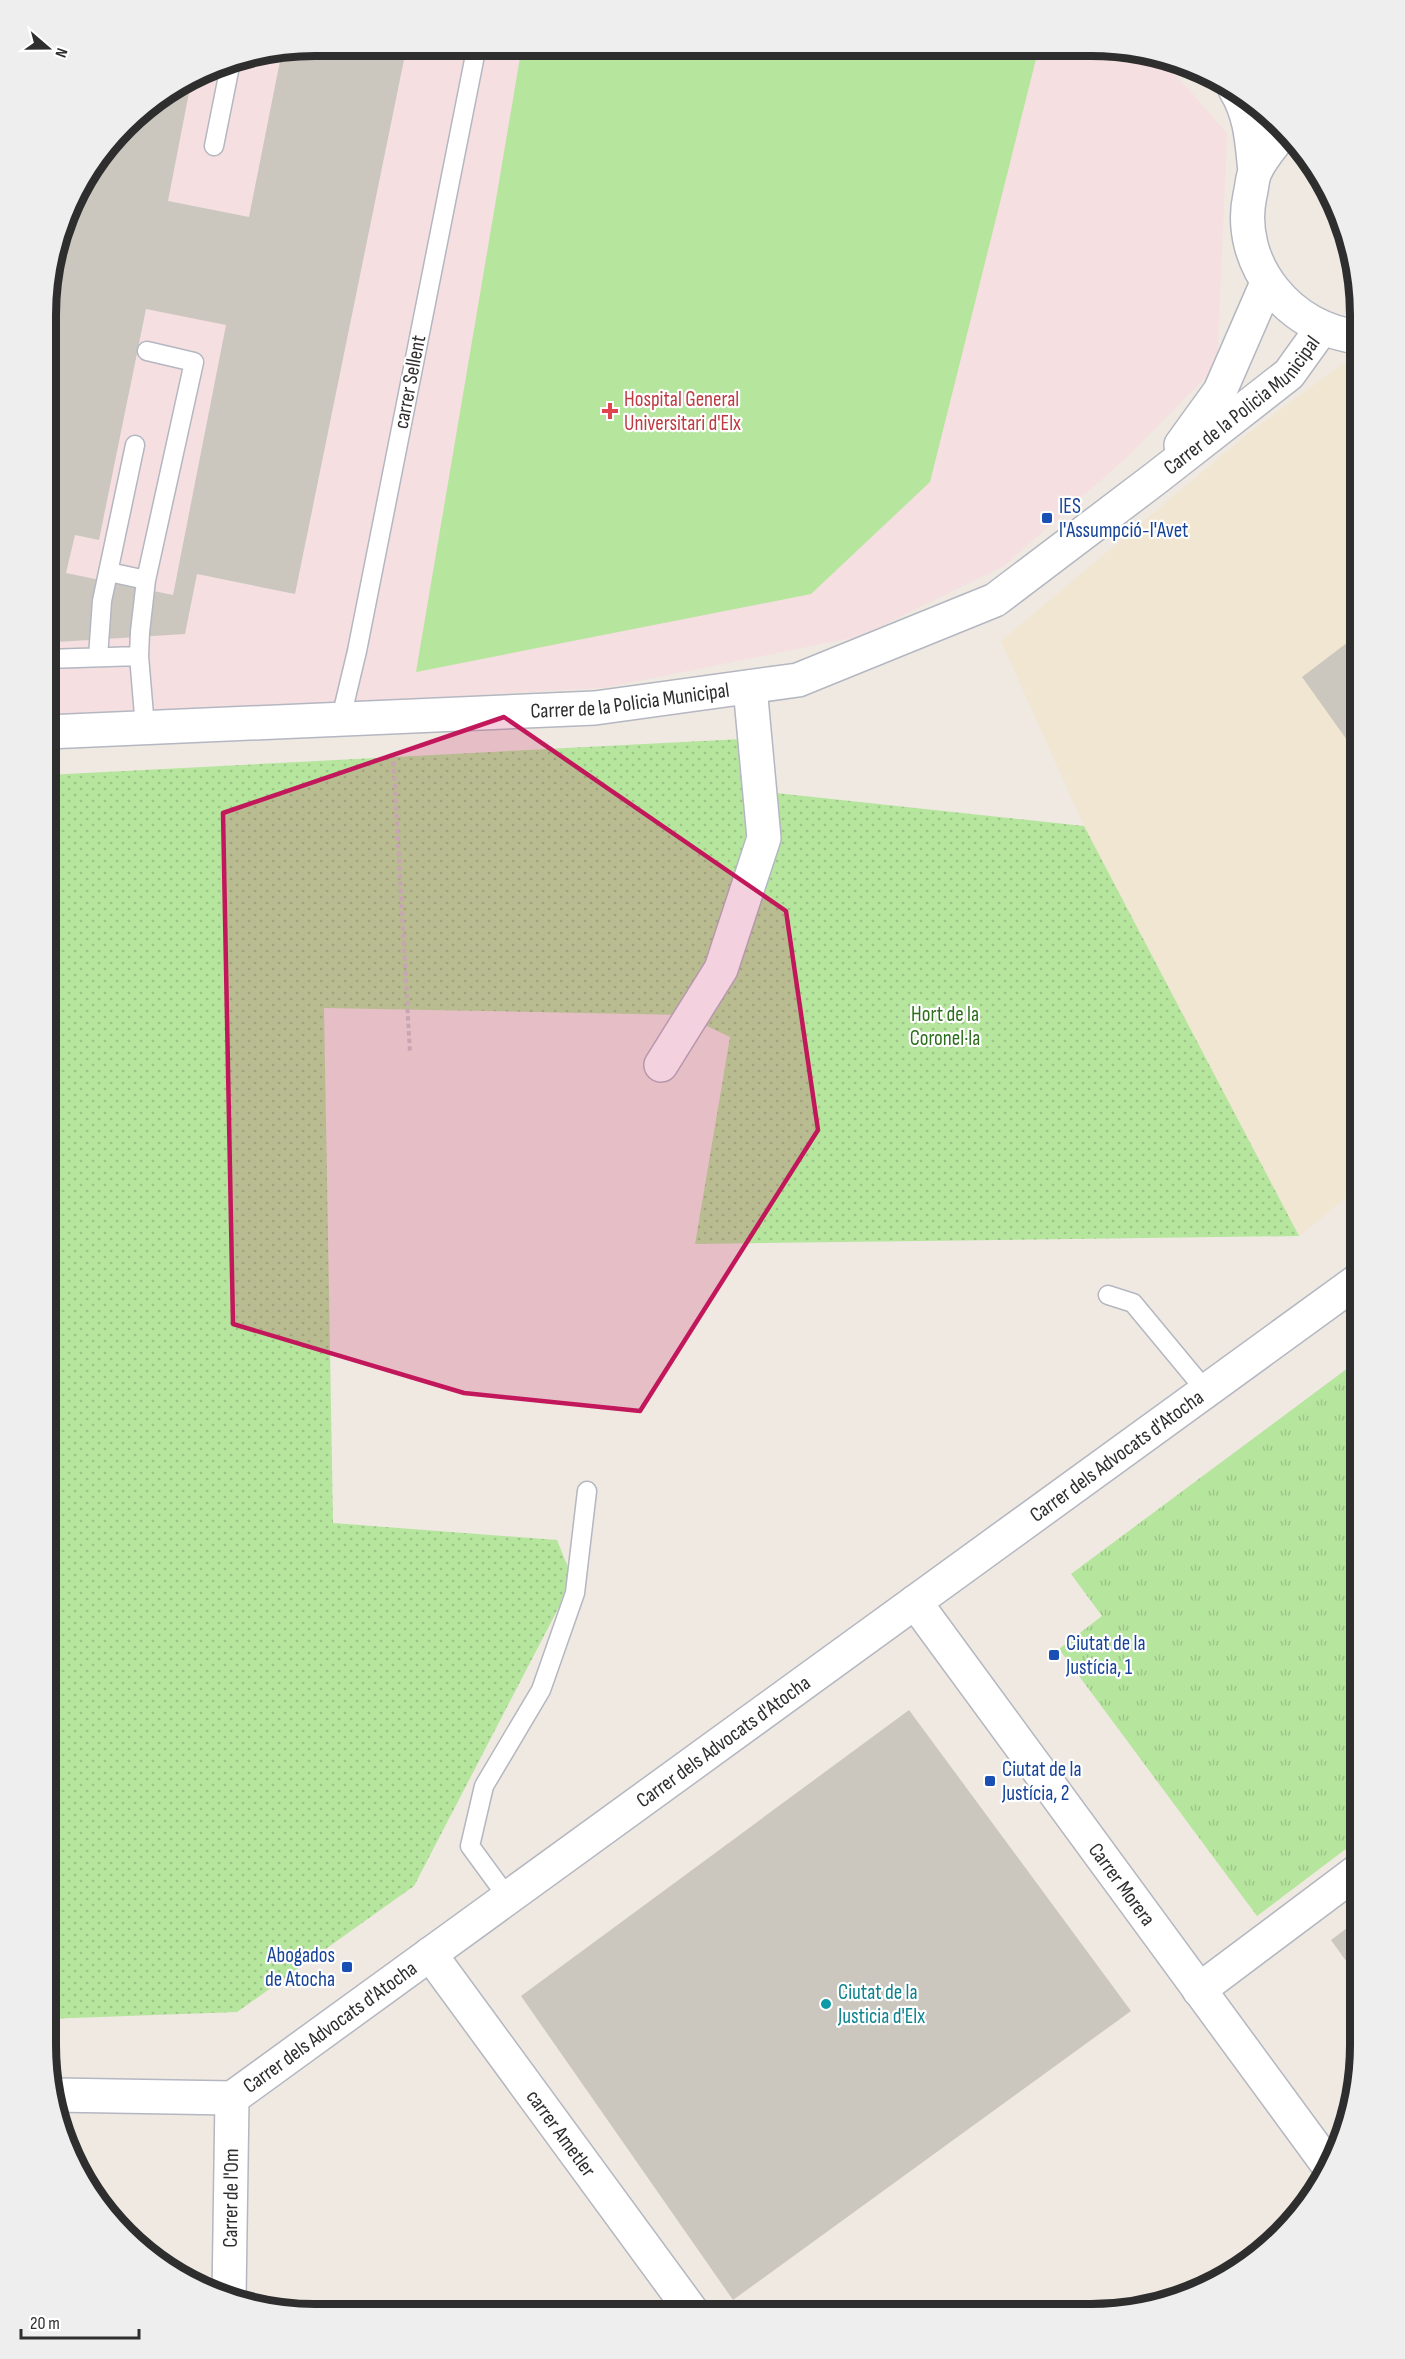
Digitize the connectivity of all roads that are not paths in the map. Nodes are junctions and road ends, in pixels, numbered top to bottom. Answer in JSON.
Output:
{"nodes":[{"id":1,"x":475,"y":56,"type":"edge"},
{"id":2,"x":229,"y":70,"type":"edge"},
{"id":3,"x":1243,"y":105,"type":"edge"},
{"id":4,"x":1279,"y":137,"type":"edge"},
{"id":5,"x":214,"y":146,"type":"dead end"},
{"id":6,"x":1255,"y":172,"type":"junction"},
{"id":7,"x":1267,"y":284,"type":"junction"},
{"id":8,"x":1322,"y":328,"type":"junction"},
{"id":9,"x":1350,"y":335,"type":"edge"},
{"id":10,"x":147,"y":351,"type":"dead end"},
{"id":11,"x":135,"y":445,"type":"dead end"},
{"id":12,"x":1156,"y":478,"type":"junction"},
{"id":13,"x":109,"y":572,"type":"junction"},
{"id":14,"x":146,"y":580,"type":"junction"},
{"id":15,"x":139,"y":656,"type":"junction"},
{"id":16,"x":98,"y":657,"type":"junction"},
{"id":17,"x":56,"y":659,"type":"edge"},
{"id":18,"x":750,"y":687,"type":"junction"},
{"id":19,"x":341,"y":718,"type":"junction"},
{"id":20,"x":145,"y":727,"type":"junction"},
{"id":21,"x":56,"y":732,"type":"edge"},
{"id":22,"x":661,"y":1065,"type":"dead end"},
{"id":23,"x":1350,"y":1286,"type":"edge"},
{"id":24,"x":1108,"y":1295,"type":"dead end"},
{"id":25,"x":1206,"y":1391,"type":"junction"},
{"id":26,"x":587,"y":1491,"type":"dead end"},
{"id":27,"x":915,"y":1602,"type":"junction"},
{"id":28,"x":1350,"y":1877,"type":"edge"},
{"id":29,"x":508,"y":1898,"type":"junction"},
{"id":30,"x":430,"y":1954,"type":"junction"},
{"id":31,"x":1199,"y":1990,"type":"junction"},
{"id":32,"x":60,"y":2095,"type":"edge"},
{"id":33,"x":232,"y":2098,"type":"junction"},
{"id":34,"x":1323,"y":2159,"type":"edge"},
{"id":35,"x":229,"y":2289,"type":"edge"},
{"id":36,"x":686,"y":2304,"type":"edge"}],
"edges":[{"from":1,"to":19,"type":"lane","name":"carrer Sellent"},
{"from":2,"to":5,"type":"lane"},
{"from":3,"to":6,"type":"street"},
{"from":4,"to":6,"type":"street"},
{"from":6,"to":7,"type":"street"},
{"from":7,"to":8,"type":"street"},
{"from":7,"to":12,"type":"street","name":"Carrer de la Policia Municipal"},
{"from":8,"to":9,"type":"street"},
{"from":8,"to":12,"type":"street","name":"Carrer de la Policia Municipal"},
{"from":10,"to":14,"type":"lane"},
{"from":11,"to":13,"type":"lane"},
{"from":12,"to":18,"type":"street","name":"Carrer de la Policia Municipal"},
{"from":13,"to":14,"type":"lane"},
{"from":13,"to":16,"type":"lane"},
{"from":14,"to":15,"type":"lane"},
{"from":15,"to":16,"type":"lane"},
{"from":15,"to":20,"type":"lane"},
{"from":16,"to":17,"type":"lane"},
{"from":18,"to":19,"type":"street","name":"Carrer de la Policia Municipal"},
{"from":18,"to":22,"type":"street"},
{"from":19,"to":20,"type":"street","name":"Carrer de la Policia Municipal"},
{"from":20,"to":21,"type":"street","name":"Carrer de la Policia Municipal"},
{"from":23,"to":25,"type":"street","name":"Carrer dels Advocats d'Atocha"},
{"from":24,"to":25,"type":"lane"},
{"from":25,"to":27,"type":"street","name":"Carrer dels Advocats d'Atocha"},
{"from":26,"to":29,"type":"lane"},
{"from":27,"to":29,"type":"street","name":"Carrer dels Advocats d'Atocha"},
{"from":27,"to":31,"type":"street","name":"Carrer Morera"},
{"from":28,"to":31,"type":"street"},
{"from":29,"to":30,"type":"street","name":"Carrer dels Advocats d'Atocha"},
{"from":30,"to":33,"type":"street","name":"Carrer dels Advocats d'Atocha"},
{"from":30,"to":36,"type":"street","name":"carrer Ametler"},
{"from":31,"to":34,"type":"street","name":"Carrer Morera"},
{"from":32,"to":33,"type":"street","name":"Carrer dels Advocats d'Atocha"},
{"from":33,"to":35,"type":"street","name":"Carrer de l'Om"}]}
